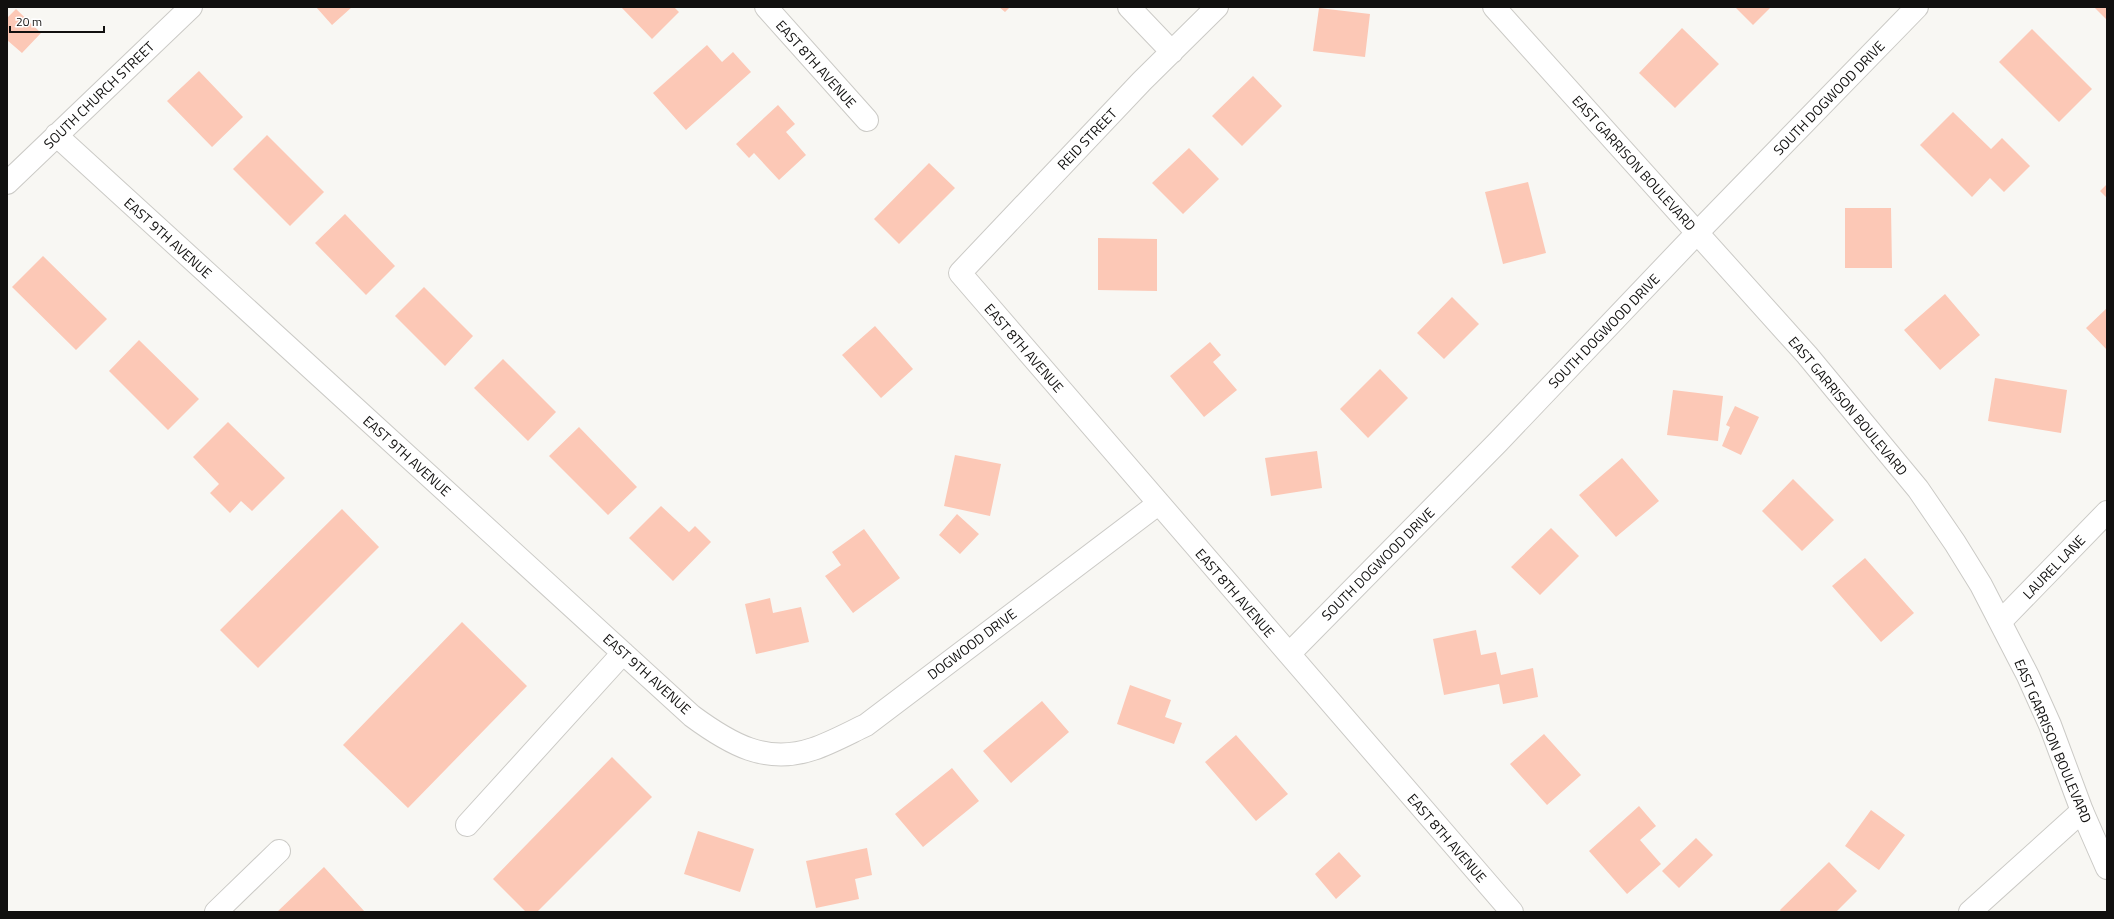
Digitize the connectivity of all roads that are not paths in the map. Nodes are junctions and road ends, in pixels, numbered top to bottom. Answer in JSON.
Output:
{"nodes":[{"id":1,"x":191,"y":7,"type":"edge"},
{"id":2,"x":766,"y":7,"type":"edge"},
{"id":3,"x":1129,"y":7,"type":"edge"},
{"id":4,"x":1217,"y":7,"type":"edge"},
{"id":5,"x":1494,"y":7,"type":"edge"},
{"id":6,"x":1917,"y":7,"type":"edge"},
{"id":7,"x":1172,"y":52,"type":"junction"},
{"id":8,"x":867,"y":120,"type":"dead end"},
{"id":9,"x":56,"y":136,"type":"junction"},
{"id":10,"x":7,"y":183,"type":"edge"},
{"id":11,"x":1697,"y":233,"type":"junction"},
{"id":12,"x":960,"y":273,"type":"joint"},
{"id":13,"x":1158,"y":504,"type":"junction"},
{"id":14,"x":2107,"y":512,"type":"edge"},
{"id":15,"x":2001,"y":622,"type":"junction"},
{"id":16,"x":624,"y":653,"type":"junction"},
{"id":17,"x":1289,"y":654,"type":"junction"},
{"id":18,"x":772,"y":756,"type":"joint"},
{"id":19,"x":2082,"y":811,"type":"junction"},
{"id":20,"x":467,"y":825,"type":"dead end"},
{"id":21,"x":279,"y":851,"type":"dead end"},
{"id":22,"x":2107,"y":868,"type":"edge"},
{"id":23,"x":216,"y":912,"type":"edge"},
{"id":24,"x":1512,"y":912,"type":"edge"},
{"id":25,"x":1970,"y":912,"type":"edge"}],
"edges":[{"from":1,"to":9,"type":"street","name":"SOUTH CHURCH STREET"},
{"from":2,"to":8,"type":"street","name":"EAST 8TH AVENUE"},
{"from":3,"to":7,"type":"street"},
{"from":4,"to":7,"type":"street","name":"REID STREET"},
{"from":5,"to":11,"type":"street","name":"EAST GARRISON BOULEVARD"},
{"from":6,"to":11,"type":"street","name":"SOUTH DOGWOOD DRIVE"},
{"from":7,"to":12,"type":"street","name":"REID STREET"},
{"from":9,"to":10,"type":"street","name":"SOUTH CHURCH STREET"},
{"from":9,"to":16,"type":"street","name":"EAST 9TH AVENUE"},
{"from":11,"to":15,"type":"street","name":"EAST GARRISON BOULEVARD"},
{"from":11,"to":17,"type":"street","name":"SOUTH DOGWOOD DRIVE"},
{"from":12,"to":13,"type":"street","name":"EAST 8TH AVENUE"},
{"from":13,"to":17,"type":"street","name":"EAST 8TH AVENUE"},
{"from":13,"to":18,"type":"street","name":"DOGWOOD DRIVE"},
{"from":14,"to":15,"type":"street","name":"LAUREL LANE"},
{"from":15,"to":19,"type":"street","name":"EAST GARRISON BOULEVARD"},
{"from":16,"to":18,"type":"street","name":"EAST 9TH AVENUE"},
{"from":16,"to":20,"type":"street"},
{"from":17,"to":24,"type":"street","name":"EAST 8TH AVENUE"},
{"from":19,"to":22,"type":"street","name":"EAST GARRISON BOULEVARD"},
{"from":19,"to":25,"type":"street"},
{"from":21,"to":23,"type":"street"}]}
